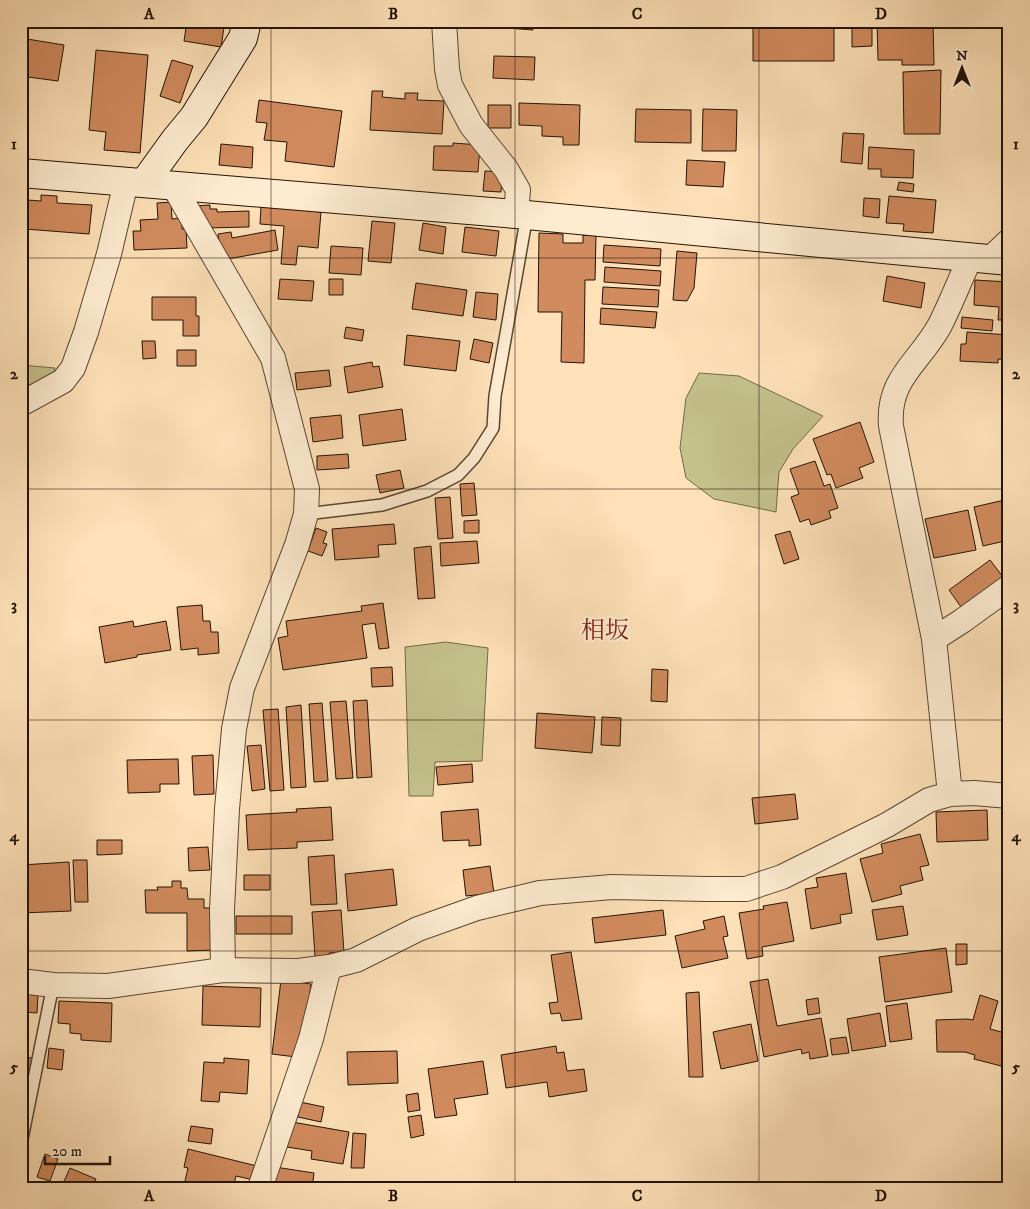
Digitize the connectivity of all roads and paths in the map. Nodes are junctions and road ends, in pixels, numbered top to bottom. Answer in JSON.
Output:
{"nodes":[{"id":1,"x":247,"y":21,"type":"edge"},
{"id":2,"x":444,"y":21,"type":"edge"},
{"id":3,"x":21,"y":173,"type":"edge"},
{"id":4,"x":135,"y":183,"type":"junction"},
{"id":5,"x":172,"y":185,"type":"junction"},
{"id":6,"x":521,"y":214,"type":"junction"},
{"id":7,"x":994,"y":255,"type":"edge"},
{"id":8,"x":21,"y":404,"type":"edge"},
{"id":9,"x":306,"y":514,"type":"junction"},
{"id":10,"x":1009,"y":587,"type":"edge"},
{"id":11,"x":934,"y":639,"type":"junction"},
{"id":12,"x":950,"y":794,"type":"junction"},
{"id":13,"x":1009,"y":796,"type":"edge"},
{"id":14,"x":329,"y":967,"type":"junction"},
{"id":15,"x":223,"y":970,"type":"junction"},
{"id":16,"x":21,"y":981,"type":"edge"},
{"id":17,"x":53,"y":985,"type":"junction"},
{"id":18,"x":21,"y":1144,"type":"edge"},
{"id":19,"x":260,"y":1188,"type":"edge"}],
"edges":[{"from":1,"to":4,"type":"street"},
{"from":2,"to":6,"type":"street"},
{"from":3,"to":4,"type":"street"},
{"from":4,"to":5,"type":"street"},
{"from":4,"to":8,"type":"street"},
{"from":5,"to":6,"type":"street"},
{"from":5,"to":9,"type":"street"},
{"from":6,"to":7,"type":"street"},
{"from":6,"to":9,"type":"lane"},
{"from":7,"to":11,"type":"street"},
{"from":9,"to":15,"type":"street"},
{"from":10,"to":11,"type":"street"},
{"from":11,"to":12,"type":"street"},
{"from":12,"to":13,"type":"street"},
{"from":12,"to":14,"type":"street"},
{"from":14,"to":15,"type":"street"},
{"from":14,"to":19,"type":"street"},
{"from":15,"to":17,"type":"street"},
{"from":16,"to":17,"type":"street"},
{"from":17,"to":18,"type":"lane"}]}
